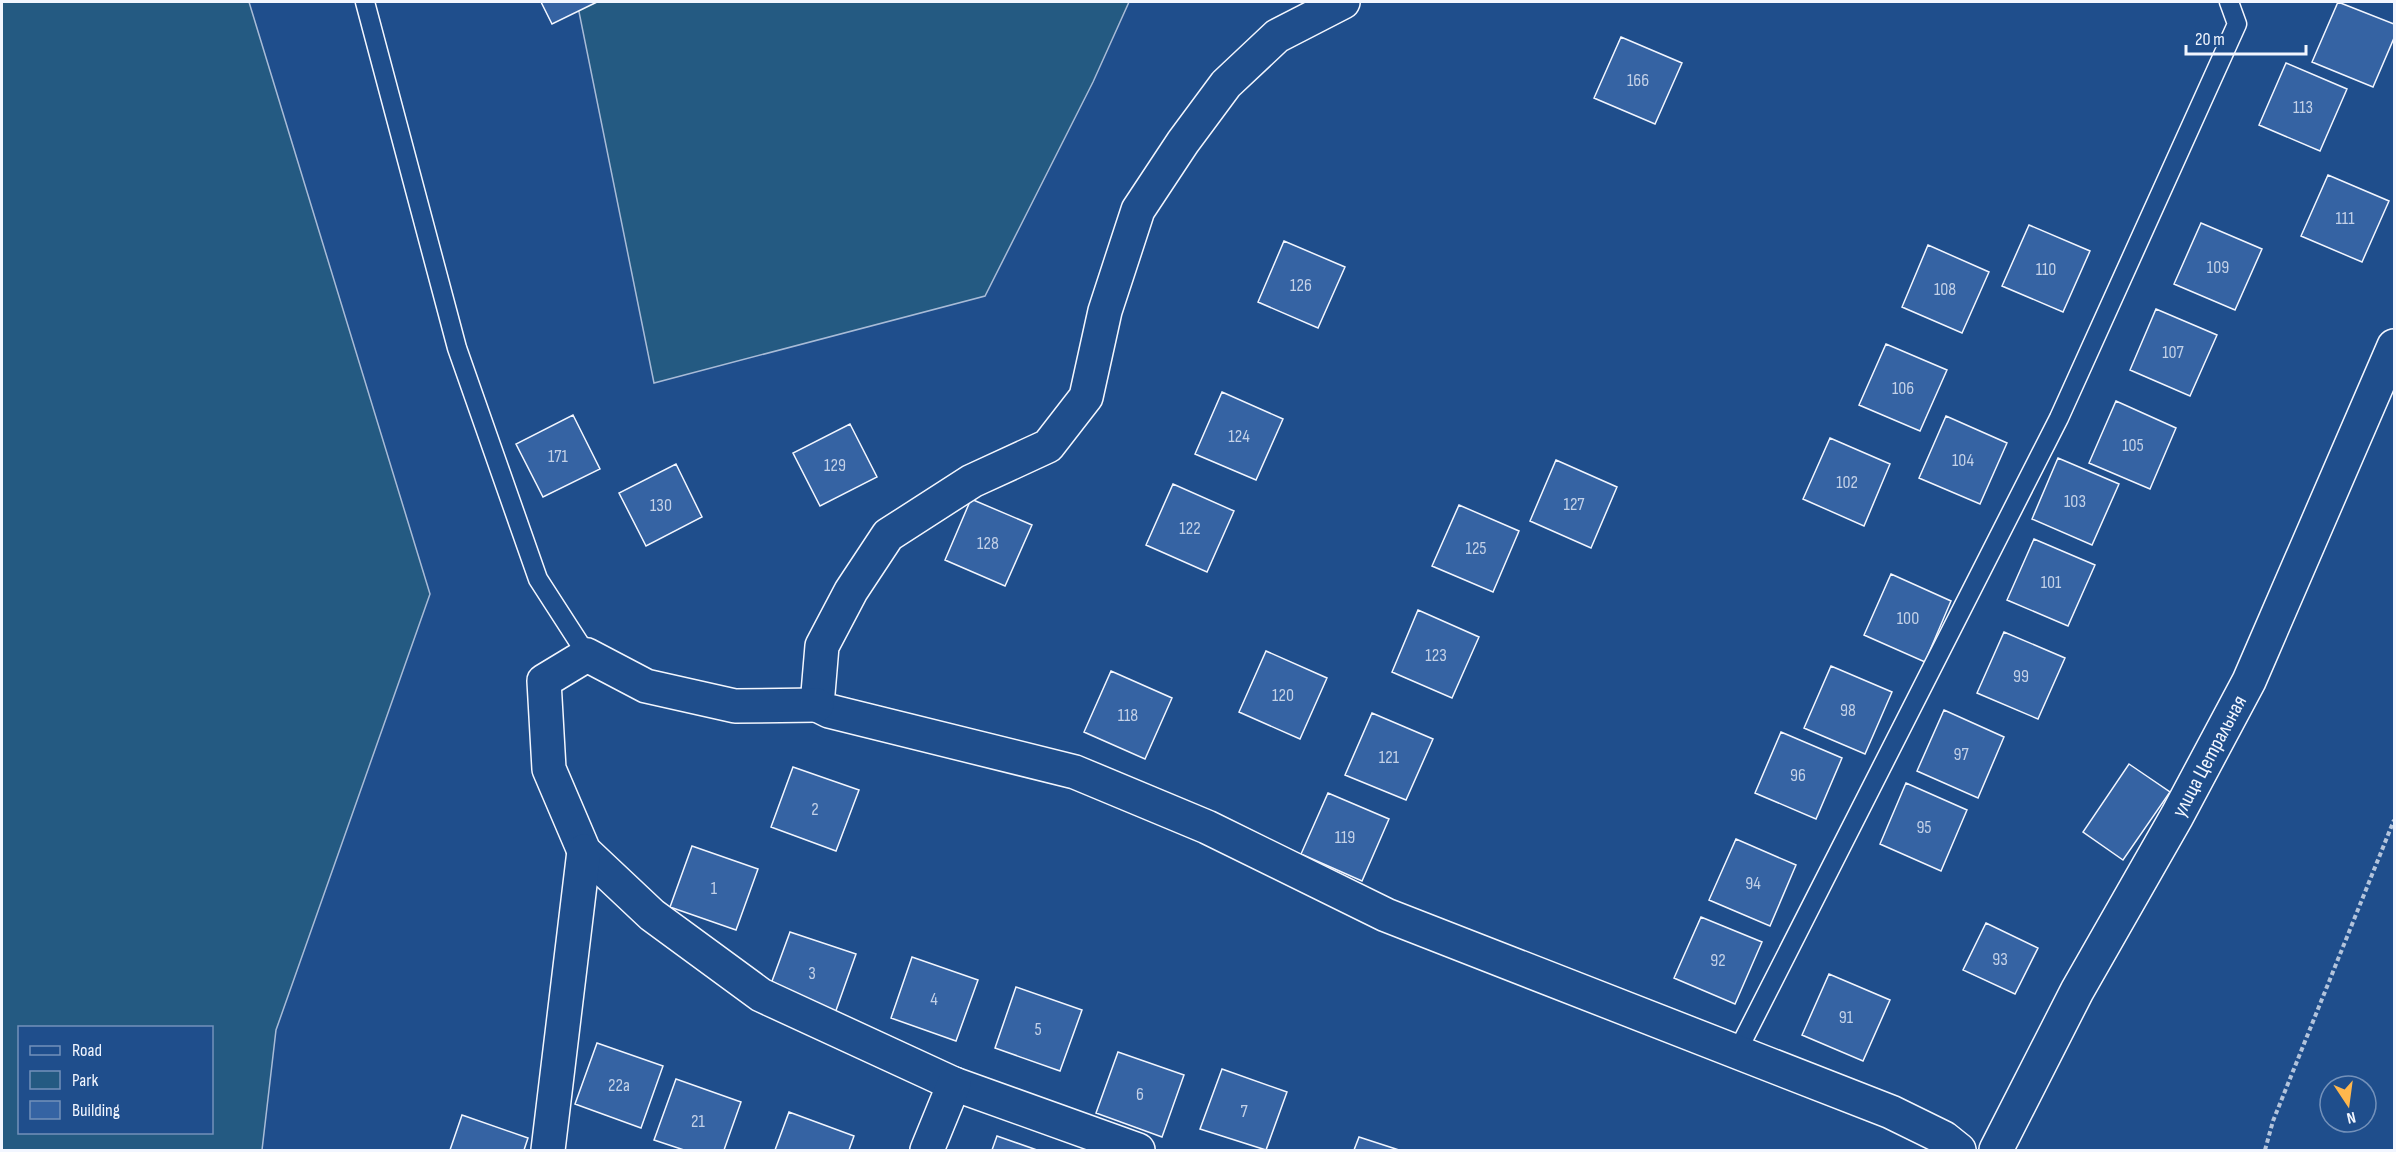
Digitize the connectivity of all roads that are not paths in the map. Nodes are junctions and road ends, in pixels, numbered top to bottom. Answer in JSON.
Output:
{"nodes":[{"id":1,"x":366,"y":2,"type":"edge"},
{"id":2,"x":1285,"y":2,"type":"edge"},
{"id":3,"x":1343,"y":2,"type":"edge"},
{"id":4,"x":2229,"y":2,"type":"edge"},
{"id":5,"x":1277,"y":36,"type":"junction"},
{"id":6,"x":2394,"y":346,"type":"edge"},
{"id":7,"x":587,"y":655,"type":"junction"},
{"id":8,"x":817,"y":705,"type":"junction"},
{"id":9,"x":584,"y":851,"type":"junction"},
{"id":10,"x":1737,"y":1052,"type":"junction"},
{"id":11,"x":954,"y":1084,"type":"junction"},
{"id":12,"x":548,"y":1150,"type":"edge"},
{"id":13,"x":927,"y":1150,"type":"edge"},
{"id":14,"x":1138,"y":1150,"type":"edge"},
{"id":15,"x":1959,"y":1150,"type":"edge"},
{"id":16,"x":1996,"y":1150,"type":"edge"}],
"edges":[{"from":1,"to":7,"type":"lane"},
{"from":2,"to":5,"type":"street"},
{"from":3,"to":5,"type":"street"},
{"from":4,"to":10,"type":"lane"},
{"from":5,"to":8,"type":"street"},
{"from":6,"to":16,"type":"street","name":"улица Цетральная"},
{"from":7,"to":8,"type":"street"},
{"from":7,"to":9,"type":"street"},
{"from":8,"to":10,"type":"street"},
{"from":9,"to":11,"type":"street"},
{"from":9,"to":12,"type":"street"},
{"from":10,"to":15,"type":"street"},
{"from":11,"to":13,"type":"street"},
{"from":11,"to":14,"type":"street"}]}
